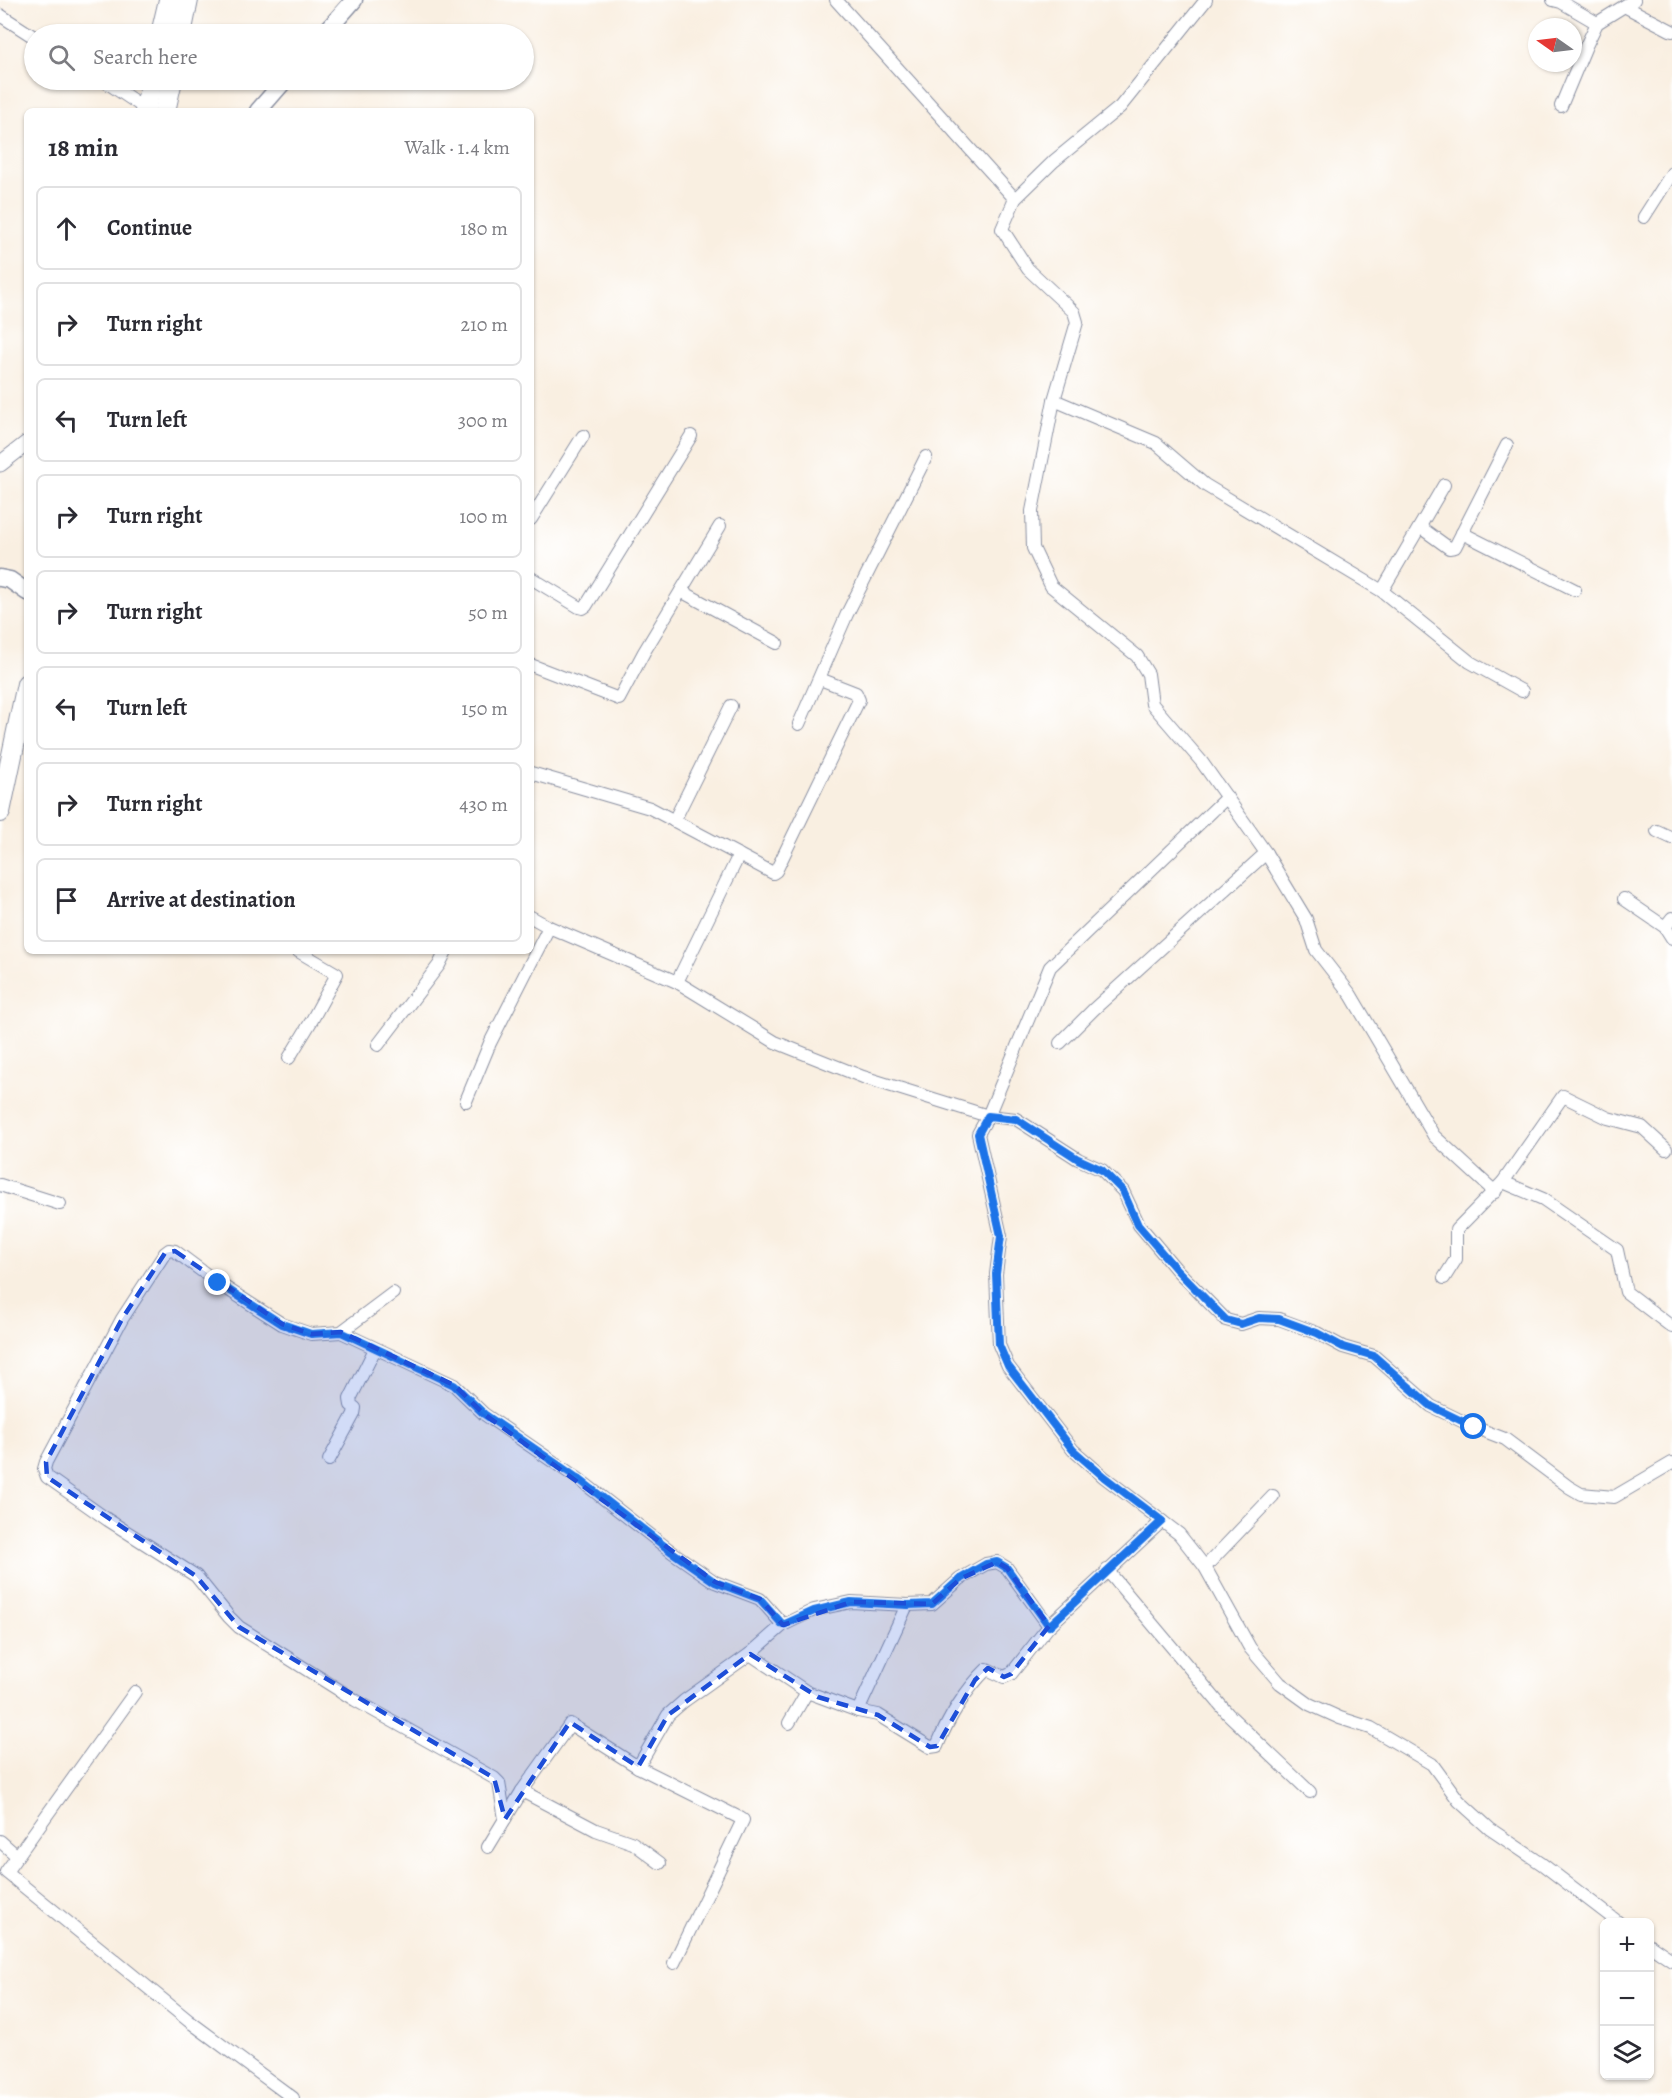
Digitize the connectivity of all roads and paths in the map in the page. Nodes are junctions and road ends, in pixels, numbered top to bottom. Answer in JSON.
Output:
{"nodes":[{"id":1,"x":169,"y":0,"type":"edge"},
{"id":2,"x":188,"y":0,"type":"edge"},
{"id":3,"x":354,"y":0,"type":"edge"},
{"id":4,"x":836,"y":0,"type":"edge"},
{"id":5,"x":1206,"y":0,"type":"edge"},
{"id":6,"x":1553,"y":0,"type":"edge"},
{"id":7,"x":1630,"y":3,"type":"edge"},
{"id":8,"x":0,"y":15,"type":"edge"},
{"id":9,"x":163,"y":24,"type":"edge"},
{"id":10,"x":183,"y":24,"type":"edge"},
{"id":11,"x":333,"y":24,"type":"edge"},
{"id":12,"x":1597,"y":24,"type":"junction"},
{"id":13,"x":24,"y":31,"type":"edge"},
{"id":14,"x":1672,"y":31,"type":"edge"},
{"id":15,"x":119,"y":90,"type":"edge"},
{"id":16,"x":152,"y":90,"type":"edge"},
{"id":17,"x":165,"y":90,"type":"edge"},
{"id":18,"x":276,"y":90,"type":"edge"},
{"id":19,"x":1561,"y":106,"type":"dead end"},
{"id":20,"x":149,"y":108,"type":"edge"},
{"id":21,"x":152,"y":108,"type":"edge"},
{"id":22,"x":153,"y":108,"type":"edge"},
{"id":23,"x":261,"y":108,"type":"edge"},
{"id":24,"x":1672,"y":173,"type":"edge"},
{"id":25,"x":1015,"y":199,"type":"junction"},
{"id":26,"x":1644,"y":217,"type":"dead end"},
{"id":27,"x":1054,"y":400,"type":"junction"},
{"id":28,"x":583,"y":436,"type":"dead end"},
{"id":29,"x":692,"y":436,"type":"dead end"},
{"id":30,"x":24,"y":445,"type":"edge"},
{"id":31,"x":1507,"y":445,"type":"dead end"},
{"id":32,"x":926,"y":457,"type":"dead end"},
{"id":33,"x":0,"y":464,"type":"edge"},
{"id":34,"x":1444,"y":485,"type":"dead end"},
{"id":35,"x":534,"y":514,"type":"edge"},
{"id":36,"x":720,"y":526,"type":"dead end"},
{"id":37,"x":1420,"y":527,"type":"junction"},
{"id":38,"x":1462,"y":533,"type":"junction"},
{"id":39,"x":0,"y":578,"type":"edge"},
{"id":40,"x":534,"y":580,"type":"edge"},
{"id":41,"x":24,"y":590,"type":"edge"},
{"id":42,"x":1575,"y":590,"type":"dead end"},
{"id":43,"x":681,"y":591,"type":"junction"},
{"id":44,"x":1382,"y":591,"type":"junction"},
{"id":45,"x":777,"y":643,"type":"dead end"},
{"id":46,"x":534,"y":666,"type":"edge"},
{"id":47,"x":820,"y":680,"type":"junction"},
{"id":48,"x":1522,"y":692,"type":"dead end"},
{"id":49,"x":24,"y":698,"type":"edge"},
{"id":50,"x":731,"y":706,"type":"dead end"},
{"id":51,"x":799,"y":724,"type":"dead end"},
{"id":52,"x":534,"y":774,"type":"edge"},
{"id":53,"x":1227,"y":796,"type":"junction"},
{"id":54,"x":0,"y":812,"type":"edge"},
{"id":55,"x":674,"y":821,"type":"junction"},
{"id":56,"x":1658,"y":831,"type":"dead end"},
{"id":57,"x":1672,"y":838,"type":"edge"},
{"id":58,"x":1266,"y":853,"type":"junction"},
{"id":59,"x":740,"y":855,"type":"junction"},
{"id":60,"x":1624,"y":899,"type":"dead end"},
{"id":61,"x":534,"y":919,"type":"edge"},
{"id":62,"x":549,"y":927,"type":"junction"},
{"id":63,"x":1670,"y":928,"type":"edge"},
{"id":64,"x":303,"y":954,"type":"edge"},
{"id":65,"x":444,"y":954,"type":"edge"},
{"id":66,"x":677,"y":982,"type":"junction"},
{"id":67,"x":1059,"y":1043,"type":"dead end"},
{"id":68,"x":378,"y":1045,"type":"dead end"},
{"id":69,"x":289,"y":1058,"type":"dead end"},
{"id":70,"x":466,"y":1101,"type":"dead end"},
{"id":71,"x":988,"y":1116,"type":"junction"},
{"id":72,"x":1666,"y":1149,"type":"dead end"},
{"id":73,"x":1503,"y":1182,"type":"junction"},
{"id":74,"x":0,"y":1185,"type":"edge"},
{"id":75,"x":1494,"y":1192,"type":"junction"},
{"id":76,"x":60,"y":1204,"type":"dead end"},
{"id":77,"x":1444,"y":1278,"type":"dead end"},
{"id":78,"x":393,"y":1293,"type":"dead end"},
{"id":79,"x":1672,"y":1327,"type":"edge"},
{"id":80,"x":341,"y":1332,"type":"junction"},
{"id":81,"x":375,"y":1349,"type":"junction"},
{"id":82,"x":329,"y":1460,"type":"dead end"},
{"id":83,"x":1672,"y":1463,"type":"edge"},
{"id":84,"x":1272,"y":1496,"type":"dead end"},
{"id":85,"x":1162,"y":1521,"type":"junction"},
{"id":86,"x":1205,"y":1567,"type":"junction"},
{"id":87,"x":1107,"y":1570,"type":"junction"},
{"id":88,"x":908,"y":1605,"type":"junction"},
{"id":89,"x":783,"y":1625,"type":"junction"},
{"id":90,"x":1049,"y":1626,"type":"junction"},
{"id":91,"x":750,"y":1654,"type":"junction"},
{"id":92,"x":135,"y":1692,"type":"dead end"},
{"id":93,"x":807,"y":1692,"type":"junction"},
{"id":94,"x":858,"y":1712,"type":"junction"},
{"id":95,"x":789,"y":1724,"type":"dead end"},
{"id":96,"x":638,"y":1767,"type":"junction"},
{"id":97,"x":522,"y":1791,"type":"junction"},
{"id":98,"x":1310,"y":1792,"type":"dead end"},
{"id":99,"x":505,"y":1819,"type":"junction"},
{"id":100,"x":0,"y":1841,"type":"edge"},
{"id":101,"x":488,"y":1847,"type":"dead end"},
{"id":102,"x":17,"y":1856,"type":"junction"},
{"id":103,"x":660,"y":1863,"type":"dead end"},
{"id":104,"x":1611,"y":1918,"type":"edge"},
{"id":105,"x":1654,"y":1948,"type":"edge"},
{"id":106,"x":1672,"y":1960,"type":"edge"},
{"id":107,"x":674,"y":1963,"type":"dead end"},
{"id":108,"x":293,"y":2098,"type":"edge"}],
"edges":[{"from":1,"to":9,"type":"main road"},
{"from":2,"to":10,"type":"main road"},
{"from":3,"to":11,"type":"main road"},
{"from":4,"to":25,"type":"street"},
{"from":5,"to":25,"type":"street"},
{"from":6,"to":12,"type":"street"},
{"from":7,"to":12,"type":"street"},
{"from":7,"to":14,"type":"street"},
{"from":8,"to":13,"type":"street"},
{"from":12,"to":19,"type":"street"},
{"from":15,"to":20,"type":"street"},
{"from":16,"to":21,"type":"main road"},
{"from":17,"to":22,"type":"main road"},
{"from":18,"to":23,"type":"main road"},
{"from":24,"to":26,"type":"street"},
{"from":25,"to":27,"type":"street"},
{"from":27,"to":44,"type":"street"},
{"from":27,"to":53,"type":"street"},
{"from":28,"to":35,"type":"street"},
{"from":29,"to":40,"type":"street"},
{"from":30,"to":33,"type":"street"},
{"from":31,"to":38,"type":"street"},
{"from":32,"to":47,"type":"street"},
{"from":34,"to":37,"type":"street"},
{"from":36,"to":43,"type":"street"},
{"from":37,"to":38,"type":"street"},
{"from":37,"to":44,"type":"street"},
{"from":38,"to":42,"type":"street"},
{"from":39,"to":41,"type":"main road"},
{"from":43,"to":45,"type":"street"},
{"from":43,"to":46,"type":"street"},
{"from":44,"to":48,"type":"street"},
{"from":47,"to":51,"type":"street"},
{"from":47,"to":59,"type":"street"},
{"from":49,"to":54,"type":"main road"},
{"from":50,"to":55,"type":"street"},
{"from":52,"to":55,"type":"street"},
{"from":53,"to":58,"type":"street"},
{"from":53,"to":71,"type":"street"},
{"from":55,"to":59,"type":"street"},
{"from":56,"to":57,"type":"street"},
{"from":58,"to":67,"type":"street"},
{"from":58,"to":75,"type":"street"},
{"from":59,"to":66,"type":"street"},
{"from":60,"to":63,"type":"street"},
{"from":61,"to":62,"type":"street"},
{"from":62,"to":66,"type":"street"},
{"from":62,"to":70,"type":"street"},
{"from":64,"to":69,"type":"street"},
{"from":65,"to":68,"type":"street"},
{"from":66,"to":71,"type":"street"},
{"from":71,"to":83,"type":"street"},
{"from":71,"to":85,"type":"street"},
{"from":72,"to":73,"type":"street"},
{"from":73,"to":75,"type":"street"},
{"from":73,"to":79,"type":"street"},
{"from":74,"to":76,"type":"street"},
{"from":75,"to":77,"type":"street"},
{"from":78,"to":80,"type":"street"},
{"from":80,"to":81,"type":"street"},
{"from":80,"to":99,"type":"street"},
{"from":81,"to":82,"type":"street"},
{"from":81,"to":89,"type":"street"},
{"from":84,"to":86,"type":"street"},
{"from":85,"to":86,"type":"street"},
{"from":85,"to":87,"type":"street"},
{"from":86,"to":104,"type":"street"},
{"from":87,"to":90,"type":"street"},
{"from":87,"to":98,"type":"street"},
{"from":88,"to":89,"type":"street"},
{"from":88,"to":90,"type":"street"},
{"from":88,"to":94,"type":"street"},
{"from":89,"to":91,"type":"street"},
{"from":90,"to":94,"type":"street"},
{"from":91,"to":93,"type":"street"},
{"from":91,"to":96,"type":"street"},
{"from":92,"to":102,"type":"street"},
{"from":93,"to":94,"type":"street"},
{"from":93,"to":95,"type":"street"},
{"from":96,"to":97,"type":"street"},
{"from":96,"to":107,"type":"street"},
{"from":97,"to":99,"type":"street"},
{"from":97,"to":103,"type":"street"},
{"from":99,"to":101,"type":"street"},
{"from":100,"to":102,"type":"street"},
{"from":102,"to":108,"type":"street"},
{"from":105,"to":106,"type":"street"}]}
